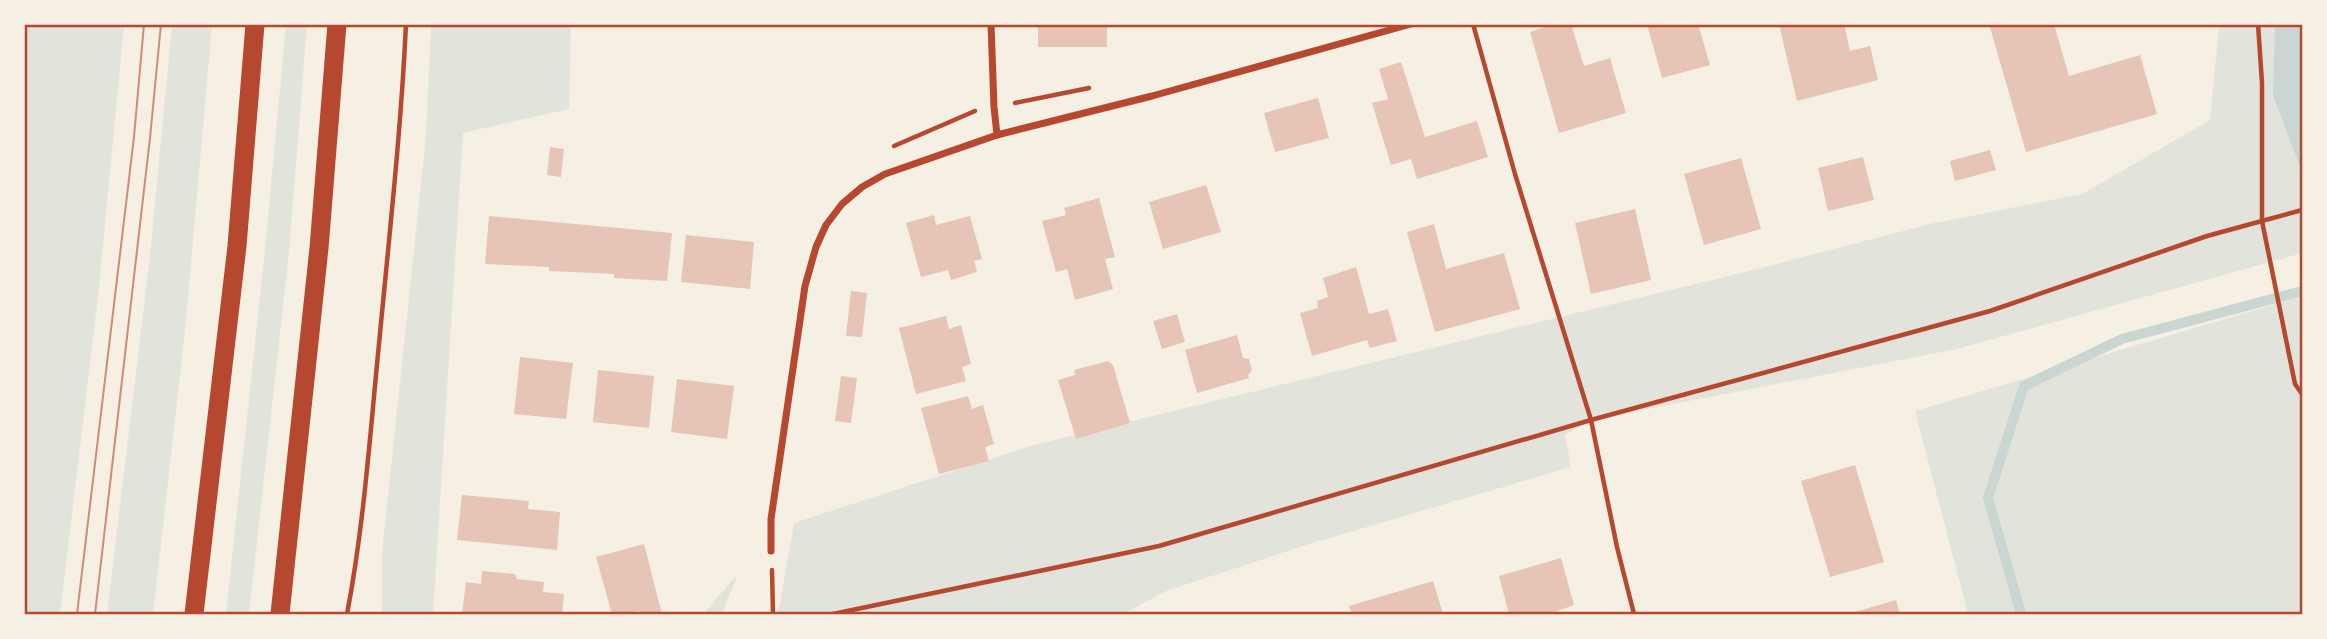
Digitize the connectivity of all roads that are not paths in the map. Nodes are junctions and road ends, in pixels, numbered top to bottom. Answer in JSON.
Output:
{"nodes":[{"id":1,"x":256,"y":24,"type":"edge"},
{"id":2,"x":337,"y":24,"type":"edge"},
{"id":3,"x":991,"y":24,"type":"edge"},
{"id":4,"x":1411,"y":24,"type":"edge"},
{"id":5,"x":997,"y":135,"type":"junction"},
{"id":6,"x":771,"y":551,"type":"road end"},
{"id":7,"x":194,"y":614,"type":"edge"},
{"id":8,"x":280,"y":614,"type":"edge"}],
"edges":[{"from":1,"to":7,"type":"highway"},
{"from":2,"to":8,"type":"highway"},
{"from":3,"to":5,"type":"street"},
{"from":4,"to":5,"type":"street"},
{"from":5,"to":6,"type":"street"}]}
